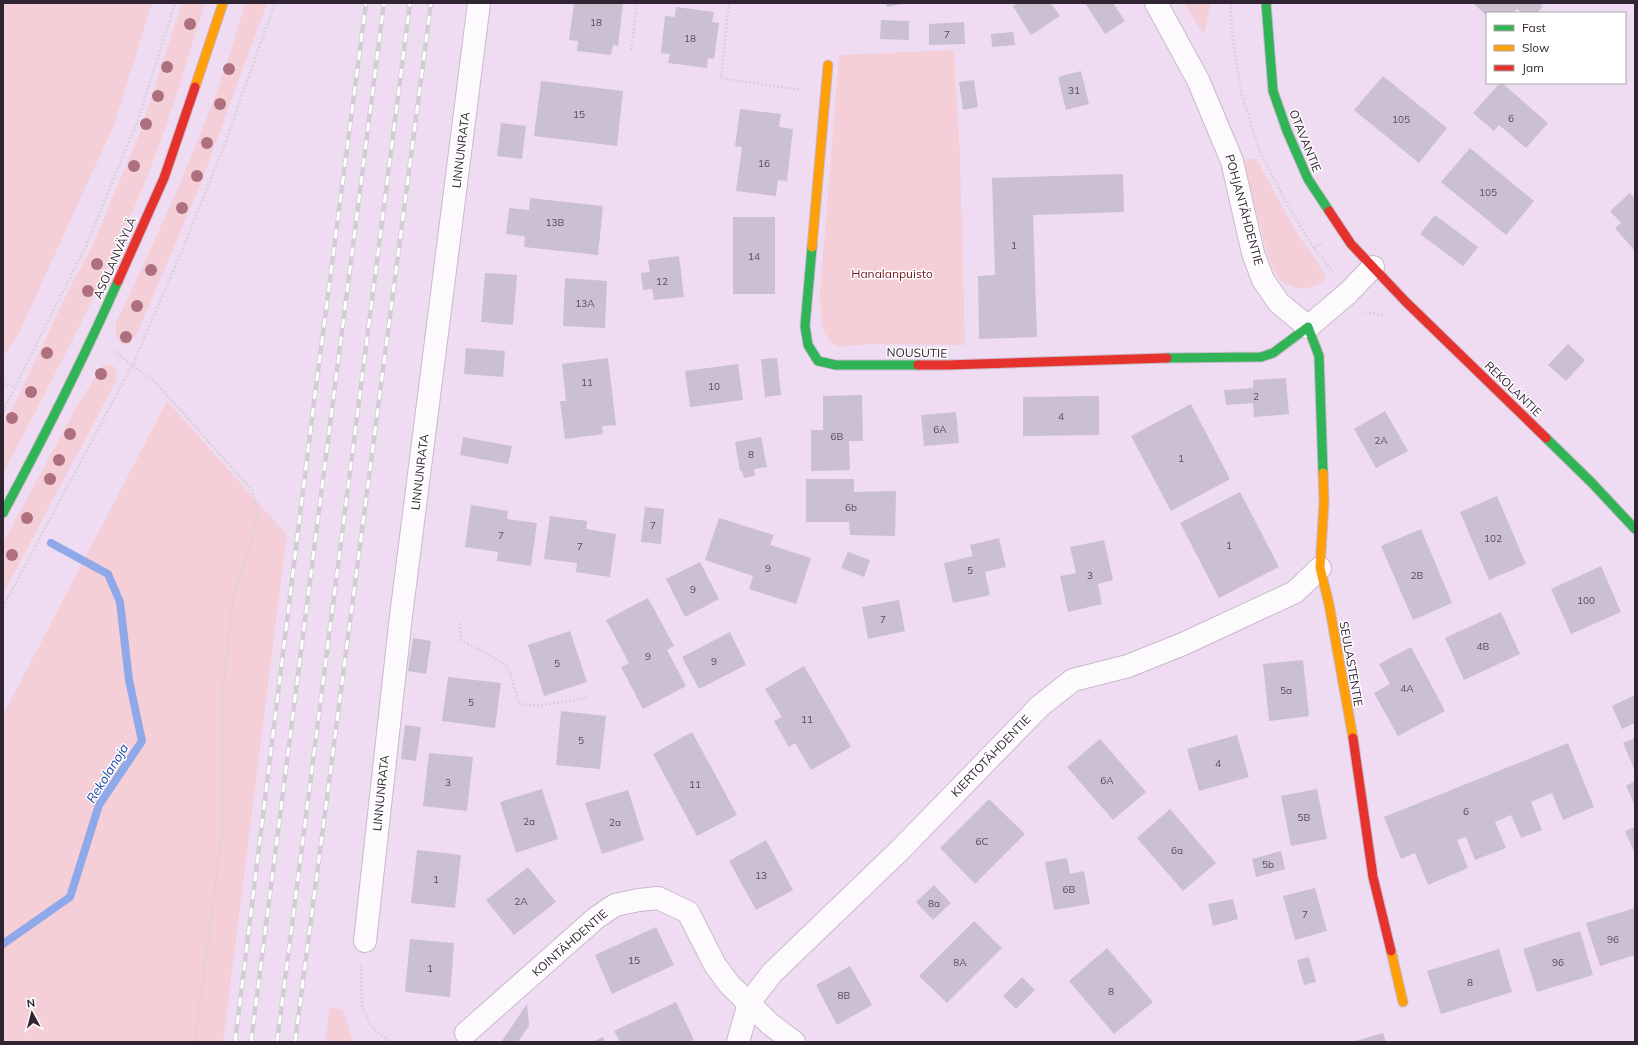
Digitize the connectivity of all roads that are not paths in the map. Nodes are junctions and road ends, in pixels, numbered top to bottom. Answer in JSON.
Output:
{"nodes":[{"id":1,"x":223,"y":3,"type":"edge"},
{"id":2,"x":479,"y":3,"type":"edge"},
{"id":3,"x":1156,"y":3,"type":"edge"},
{"id":4,"x":1266,"y":3,"type":"edge"},
{"id":5,"x":828,"y":65,"type":"dead end"},
{"id":6,"x":1373,"y":267,"type":"junction"},
{"id":7,"x":1308,"y":327,"type":"junction"},
{"id":8,"x":3,"y":513,"type":"edge"},
{"id":9,"x":1635,"y":529,"type":"edge"},
{"id":10,"x":1320,"y":568,"type":"junction"},
{"id":11,"x":365,"y":941,"type":"road end"},
{"id":12,"x":1403,"y":1002,"type":"dead end"},
{"id":13,"x":749,"y":1003,"type":"junction"},
{"id":14,"x":466,"y":1033,"type":"dead end"},
{"id":15,"x":738,"y":1042,"type":"edge"},
{"id":16,"x":794,"y":1042,"type":"edge"}],
"edges":[{"from":1,"to":8,"type":"street","name":"ASOLANVÄYLÄ"},
{"from":2,"to":11,"type":"street","name":"LINNUNRATA"},
{"from":3,"to":7,"type":"street","name":"POHJANTÄHDENTIE"},
{"from":4,"to":6,"type":"street","name":"OTAVANTIE"},
{"from":5,"to":7,"type":"street","name":"NOUSUTIE"},
{"from":6,"to":7,"type":"street"},
{"from":6,"to":9,"type":"street","name":"REKOLANTIE"},
{"from":7,"to":10,"type":"street","name":"SEULASTENTIE"},
{"from":10,"to":12,"type":"street","name":"SEULASTENTIE"},
{"from":10,"to":13,"type":"street","name":"KIERTOTÄHDENTIE"},
{"from":13,"to":14,"type":"street","name":"KOINTÄHDENTIE"},
{"from":13,"to":15,"type":"street","name":"KIERTOTÄHDENTIE"},
{"from":13,"to":16,"type":"street","name":"KOINTÄHDENTIE"}]}
